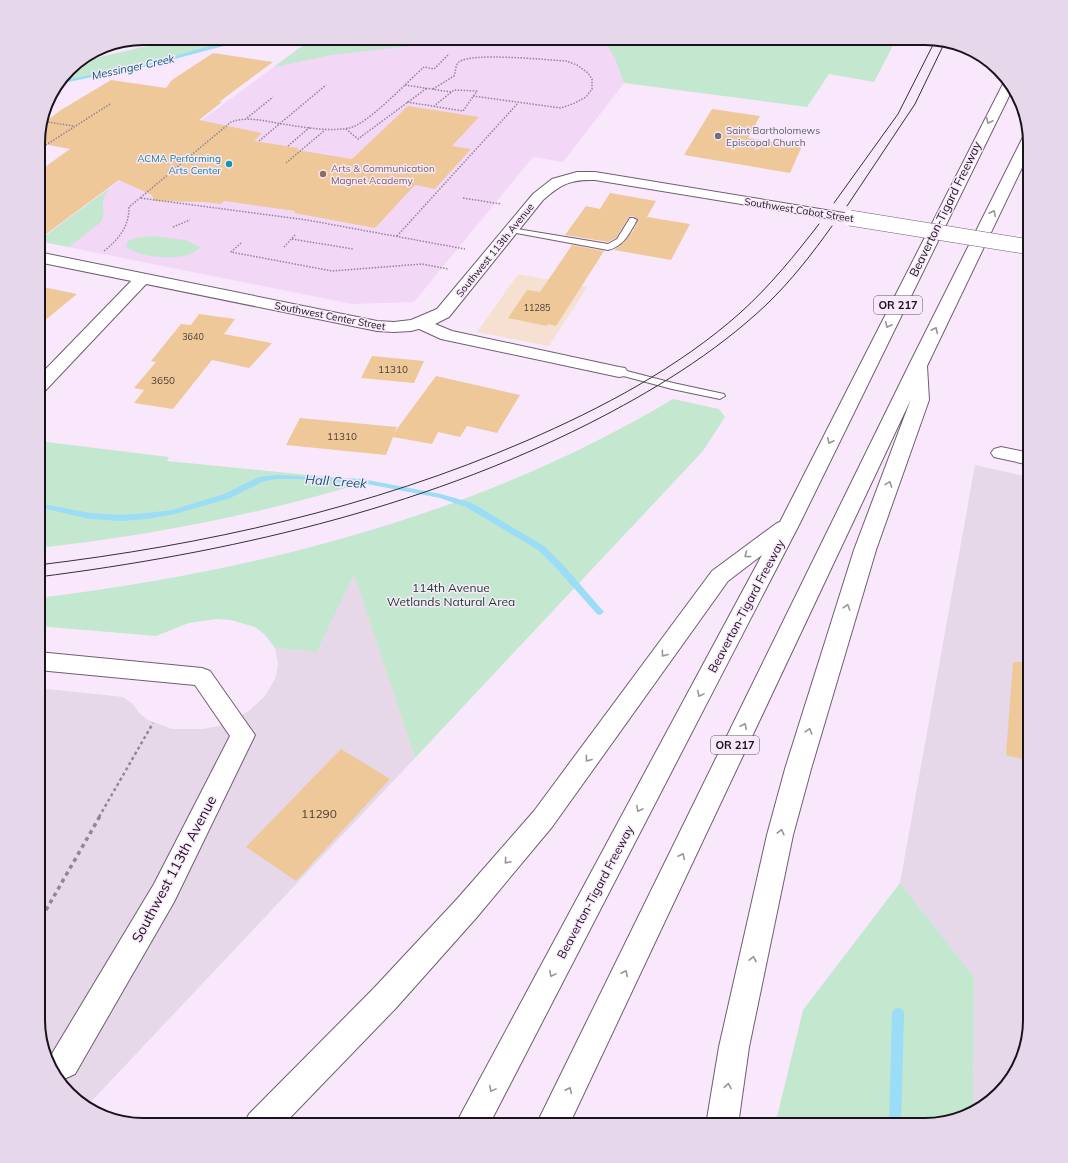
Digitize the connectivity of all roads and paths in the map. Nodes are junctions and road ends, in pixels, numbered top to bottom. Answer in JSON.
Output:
{"nodes":[{"id":1,"x":448,"y":55,"type":"dead end"},
{"id":2,"x":326,"y":85,"type":"dead end"},
{"id":3,"x":405,"y":85,"type":"junction"},
{"id":4,"x":1006,"y":86,"type":"edge"},
{"id":5,"x":427,"y":88,"type":"junction"},
{"id":6,"x":433,"y":89,"type":"junction"},
{"id":7,"x":452,"y":92,"type":"junction"},
{"id":8,"x":473,"y":96,"type":"junction"},
{"id":9,"x":273,"y":97,"type":"dead end"},
{"id":10,"x":407,"y":102,"type":"junction"},
{"id":11,"x":518,"y":102,"type":"junction"},
{"id":12,"x":110,"y":104,"type":"dead end"},
{"id":13,"x":434,"y":106,"type":"junction"},
{"id":14,"x":247,"y":118,"type":"junction"},
{"id":15,"x":47,"y":122,"type":"edge"},
{"id":16,"x":282,"y":123,"type":"junction"},
{"id":17,"x":73,"y":126,"type":"junction"},
{"id":18,"x":310,"y":127,"type":"junction"},
{"id":19,"x":346,"y":128,"type":"junction"},
{"id":20,"x":325,"y":130,"type":"junction"},
{"id":21,"x":259,"y":141,"type":"dead end"},
{"id":22,"x":45,"y":145,"type":"edge"},
{"id":23,"x":288,"y":146,"type":"dead end"},
{"id":24,"x":1023,"y":151,"type":"edge"},
{"id":25,"x":286,"y":163,"type":"dead end"},
{"id":26,"x":568,"y":178,"type":"joint"},
{"id":27,"x":140,"y":198,"type":"junction"},
{"id":28,"x":463,"y":198,"type":"dead end"},
{"id":29,"x":501,"y":204,"type":"dead end"},
{"id":30,"x":190,"y":220,"type":"dead end"},
{"id":31,"x":633,"y":220,"type":"dead end"},
{"id":32,"x":173,"y":227,"type":"dead end"},
{"id":33,"x":511,"y":230,"type":"junction"},
{"id":34,"x":296,"y":235,"type":"dead end"},
{"id":35,"x":396,"y":236,"type":"junction"},
{"id":36,"x":292,"y":239,"type":"junction"},
{"id":37,"x":241,"y":243,"type":"dead end"},
{"id":38,"x":1023,"y":246,"type":"edge"},
{"id":39,"x":284,"y":247,"type":"dead end"},
{"id":40,"x":353,"y":249,"type":"dead end"},
{"id":41,"x":465,"y":249,"type":"dead end"},
{"id":42,"x":99,"y":255,"type":"dead end"},
{"id":43,"x":45,"y":258,"type":"edge"},
{"id":44,"x":448,"y":269,"type":"dead end"},
{"id":45,"x":142,"y":279,"type":"junction"},
{"id":46,"x":423,"y":324,"type":"junction"},
{"id":47,"x":918,"y":365,"type":"junction"},
{"id":48,"x":619,"y":372,"type":"joint"},
{"id":49,"x":45,"y":381,"type":"edge"},
{"id":50,"x":720,"y":396,"type":"dead end"},
{"id":51,"x":1001,"y":453,"type":"dead end"},
{"id":52,"x":1023,"y":458,"type":"edge"},
{"id":53,"x":790,"y":523,"type":"junction"},
{"id":54,"x":45,"y":662,"type":"edge"},
{"id":55,"x":153,"y":723,"type":"dead end"},
{"id":56,"x":45,"y":912,"type":"edge"},
{"id":57,"x":64,"y":1063,"type":"dead end"},
{"id":58,"x":267,"y":1118,"type":"edge"},
{"id":59,"x":476,"y":1118,"type":"edge"},
{"id":60,"x":555,"y":1118,"type":"edge"},
{"id":61,"x":723,"y":1118,"type":"edge"}],
"edges":[{"from":1,"to":3,"type":"path"},
{"from":2,"to":16,"type":"path"},
{"from":3,"to":5,"type":"path"},
{"from":3,"to":19,"type":"path"},
{"from":4,"to":53,"type":"main road","name":"Beaverton-Tigard Freeway","number":"OR 217","one_way":true},
{"from":5,"to":6,"type":"path"},
{"from":5,"to":10,"type":"path"},
{"from":6,"to":7,"type":"path"},
{"from":6,"to":11,"type":"path"},
{"from":7,"to":8,"type":"path"},
{"from":7,"to":13,"type":"path"},
{"from":8,"to":11,"type":"path"},
{"from":8,"to":13,"type":"path"},
{"from":9,"to":14,"type":"path"},
{"from":10,"to":13,"type":"path"},
{"from":10,"to":19,"type":"path"},
{"from":11,"to":35,"type":"path"},
{"from":12,"to":17,"type":"path"},
{"from":14,"to":16,"type":"path"},
{"from":14,"to":27,"type":"path"},
{"from":15,"to":17,"type":"path"},
{"from":16,"to":18,"type":"path"},
{"from":16,"to":21,"type":"path"},
{"from":17,"to":22,"type":"path"},
{"from":18,"to":20,"type":"path"},
{"from":18,"to":23,"type":"path"},
{"from":19,"to":20,"type":"path"},
{"from":20,"to":25,"type":"path"},
{"from":47,"to":24,"type":"main road","number":"OR 217","one_way":true},
{"from":26,"to":33,"type":"main road","name":"Southwest 113th Avenue"},
{"from":26,"to":38,"type":"main road","name":"Southwest Cabot Street","bridge":true},
{"from":27,"to":35,"type":"path"},
{"from":27,"to":42,"type":"path"},
{"from":28,"to":29,"type":"path"},
{"from":30,"to":32,"type":"path"},
{"from":31,"to":33,"type":"lane"},
{"from":33,"to":46,"type":"main road","name":"Southwest 113th Avenue"},
{"from":34,"to":36,"type":"path"},
{"from":35,"to":41,"type":"path"},
{"from":36,"to":39,"type":"path"},
{"from":36,"to":40,"type":"path"},
{"from":37,"to":44,"type":"path"},
{"from":43,"to":45,"type":"main road","name":"Southwest Center Street"},
{"from":45,"to":46,"type":"main road","name":"Southwest Center Street"},
{"from":45,"to":49,"type":"main road"},
{"from":46,"to":48,"type":"main road"},
{"from":60,"to":47,"type":"main road","number":"OR 217","one_way":true},
{"from":61,"to":47,"type":"main road","one_way":true},
{"from":48,"to":50,"type":"lane"},
{"from":51,"to":52,"type":"main road"},
{"from":53,"to":58,"type":"main road","one_way":true},
{"from":53,"to":59,"type":"main road","name":"Beaverton-Tigard Freeway","number":"OR 217","one_way":true},
{"from":54,"to":57,"type":"main road","name":"Southwest 113th Avenue"},
{"from":55,"to":56,"type":"path"}]}
